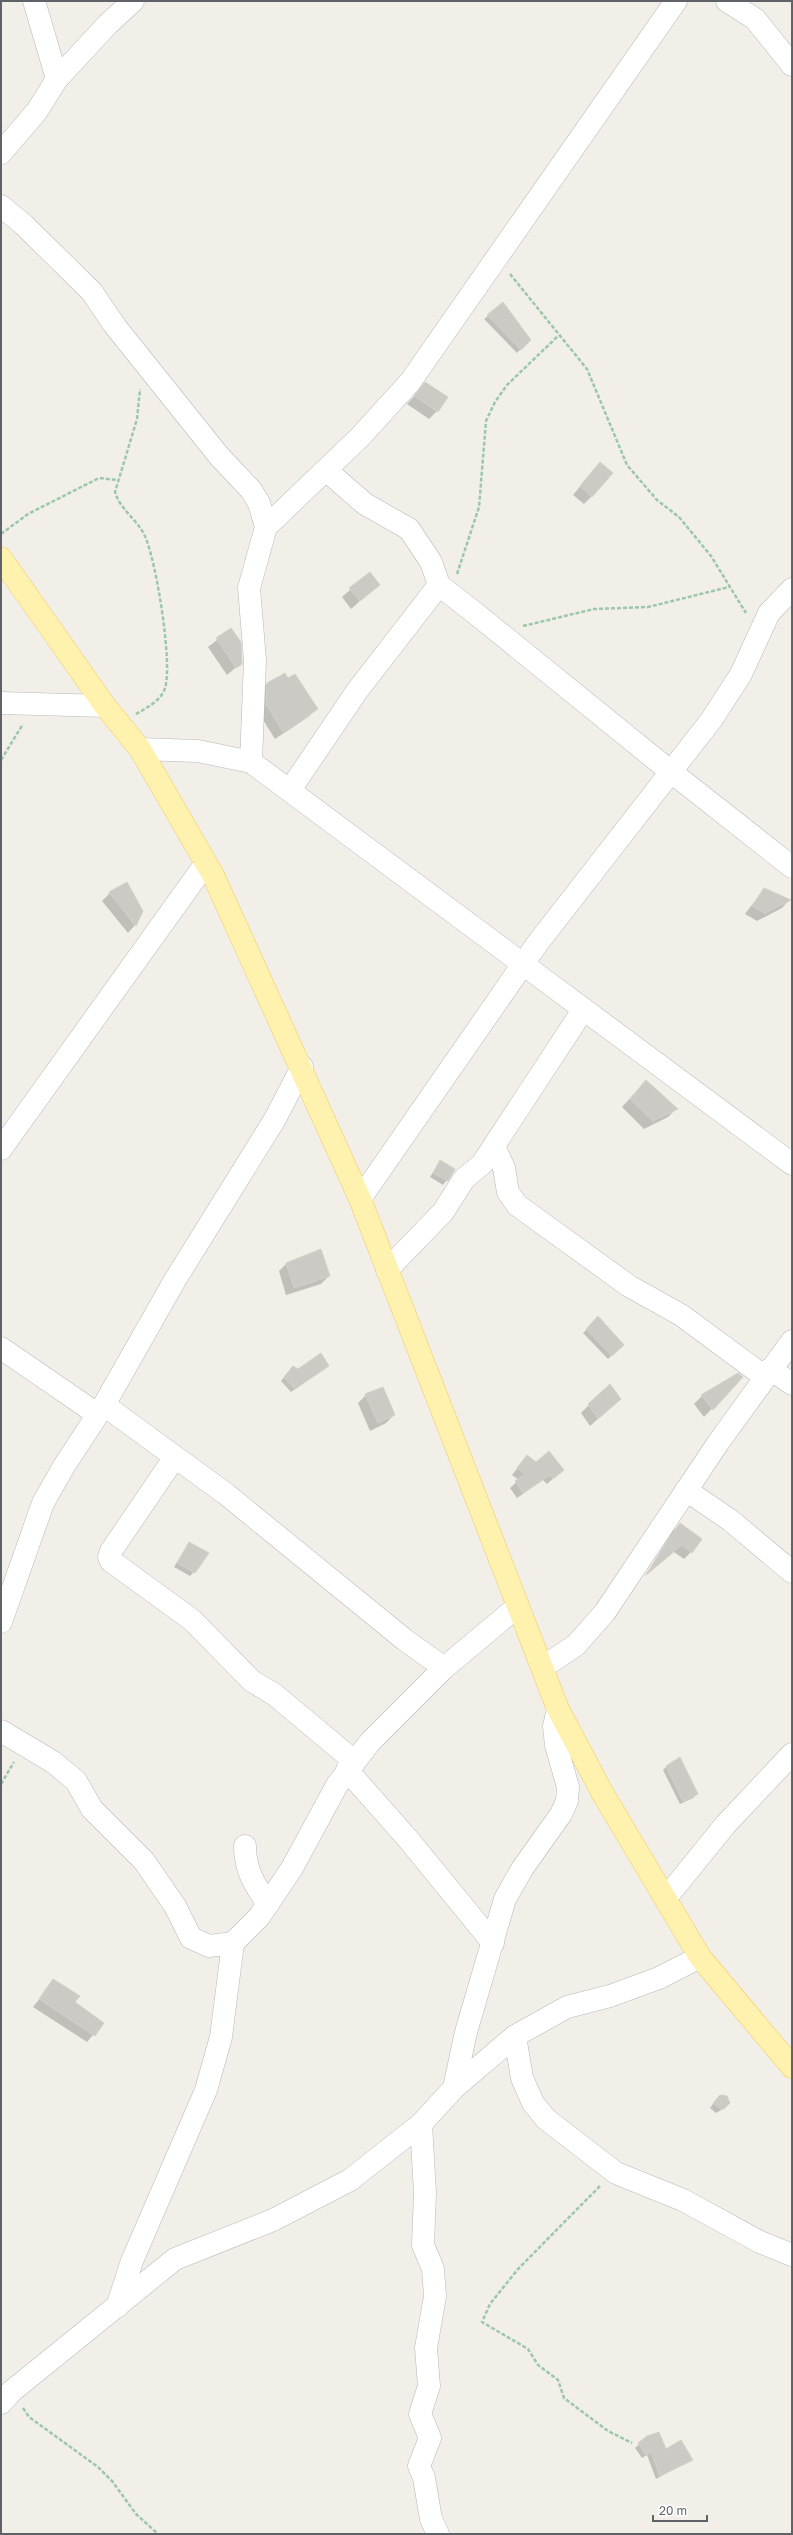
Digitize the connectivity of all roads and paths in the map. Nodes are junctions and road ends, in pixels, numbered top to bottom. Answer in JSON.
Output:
{"nodes":[{"id":1,"x":34,"y":1,"type":"edge"},
{"id":2,"x":133,"y":1,"type":"edge"},
{"id":3,"x":676,"y":1,"type":"edge"},
{"id":4,"x":727,"y":1,"type":"edge"},
{"id":5,"x":792,"y":65,"type":"edge"},
{"id":6,"x":57,"y":79,"type":"junction"},
{"id":7,"x":1,"y":153,"type":"edge"},
{"id":8,"x":1,"y":206,"type":"edge"},
{"id":9,"x":497,"y":258,"type":"junction"},
{"id":10,"x":558,"y":336,"type":"junction"},
{"id":11,"x":143,"y":359,"type":"junction"},
{"id":12,"x":326,"y":470,"type":"junction"},
{"id":13,"x":117,"y":480,"type":"junction"},
{"id":14,"x":266,"y":527,"type":"junction"},
{"id":15,"x":1,"y":534,"type":"edge"},
{"id":16,"x":1,"y":558,"type":"edge"},
{"id":17,"x":729,"y":587,"type":"junction"},
{"id":18,"x":444,"y":590,"type":"junction"},
{"id":19,"x":789,"y":595,"type":"edge"},
{"id":20,"x":496,"y":630,"type":"junction"},
{"id":21,"x":760,"y":630,"type":"junction"},
{"id":22,"x":1,"y":703,"type":"edge"},
{"id":23,"x":34,"y":705,"type":"junction"},
{"id":24,"x":105,"y":706,"type":"junction"},
{"id":25,"x":120,"y":724,"type":"junction"},
{"id":26,"x":140,"y":749,"type":"junction"},
{"id":27,"x":1,"y":760,"type":"edge"},
{"id":28,"x":251,"y":762,"type":"junction"},
{"id":29,"x":670,"y":771,"type":"junction"},
{"id":30,"x":290,"y":790,"type":"junction"},
{"id":31,"x":206,"y":864,"type":"junction"},
{"id":32,"x":792,"y":867,"type":"edge"},
{"id":33,"x":522,"y":964,"type":"junction"},
{"id":34,"x":583,"y":1010,"type":"junction"},
{"id":35,"x":302,"y":1067,"type":"junction"},
{"id":36,"x":494,"y":1146,"type":"junction"},
{"id":37,"x":1,"y":1149,"type":"edge"},
{"id":38,"x":792,"y":1164,"type":"edge"},
{"id":39,"x":360,"y":1199,"type":"junction"},
{"id":40,"x":388,"y":1270,"type":"junction"},
{"id":41,"x":792,"y":1341,"type":"edge"},
{"id":42,"x":1,"y":1348,"type":"edge"},
{"id":43,"x":767,"y":1373,"type":"junction"},
{"id":44,"x":792,"y":1384,"type":"edge"},
{"id":45,"x":100,"y":1410,"type":"junction"},
{"id":46,"x":175,"y":1457,"type":"junction"},
{"id":47,"x":686,"y":1490,"type":"junction"},
{"id":48,"x":792,"y":1572,"type":"edge"},
{"id":49,"x":517,"y":1607,"type":"junction"},
{"id":50,"x":1,"y":1622,"type":"edge"},
{"id":51,"x":542,"y":1667,"type":"junction"},
{"id":52,"x":444,"y":1668,"type":"junction"},
{"id":53,"x":558,"y":1709,"type":"junction"},
{"id":54,"x":1,"y":1731,"type":"edge"},
{"id":55,"x":23,"y":1746,"type":"junction"},
{"id":56,"x":792,"y":1754,"type":"edge"},
{"id":57,"x":351,"y":1765,"type":"junction"},
{"id":58,"x":1,"y":1784,"type":"edge"},
{"id":59,"x":246,"y":1846,"type":"dead end"},
{"id":60,"x":666,"y":1898,"type":"junction"},
{"id":61,"x":268,"y":1904,"type":"junction"},
{"id":62,"x":233,"y":1943,"type":"junction"},
{"id":63,"x":493,"y":1943,"type":"junction"},
{"id":64,"x":700,"y":1957,"type":"junction"},
{"id":65,"x":514,"y":2036,"type":"junction"},
{"id":66,"x":792,"y":2067,"type":"edge"},
{"id":67,"x":454,"y":2088,"type":"junction"},
{"id":68,"x":421,"y":2124,"type":"junction"},
{"id":69,"x":616,"y":2173,"type":"junction"},
{"id":70,"x":792,"y":2255,"type":"edge"},
{"id":71,"x":117,"y":2307,"type":"junction"},
{"id":72,"x":7,"y":2397,"type":"edge"},
{"id":73,"x":632,"y":2443,"type":"dead end"},
{"id":74,"x":158,"y":2534,"type":"edge"},
{"id":75,"x":438,"y":2534,"type":"edge"}],
"edges":[{"from":1,"to":6,"type":"street"},
{"from":2,"to":6,"type":"street"},
{"from":3,"to":9,"type":"street"},
{"from":4,"to":5,"type":"street"},
{"from":6,"to":7,"type":"street"},
{"from":8,"to":11,"type":"street"},
{"from":9,"to":10,"type":"path"},
{"from":9,"to":12,"type":"street"},
{"from":10,"to":17,"type":"path"},
{"from":10,"to":18,"type":"path"},
{"from":11,"to":13,"type":"path"},
{"from":11,"to":14,"type":"street"},
{"from":12,"to":14,"type":"street"},
{"from":12,"to":18,"type":"street"},
{"from":13,"to":15,"type":"path"},
{"from":13,"to":25,"type":"path"},
{"from":14,"to":28,"type":"street"},
{"from":16,"to":24,"type":"main road"},
{"from":17,"to":20,"type":"path"},
{"from":17,"to":21,"type":"path"},
{"from":18,"to":20,"type":"street"},
{"from":18,"to":30,"type":"street"},
{"from":19,"to":21,"type":"street"},
{"from":20,"to":29,"type":"street"},
{"from":21,"to":29,"type":"street"},
{"from":22,"to":23,"type":"street"},
{"from":23,"to":24,"type":"street"},
{"from":23,"to":27,"type":"path"},
{"from":24,"to":25,"type":"main road"},
{"from":25,"to":26,"type":"main road"},
{"from":26,"to":28,"type":"street"},
{"from":26,"to":31,"type":"main road"},
{"from":28,"to":30,"type":"street"},
{"from":29,"to":32,"type":"street"},
{"from":29,"to":33,"type":"street"},
{"from":30,"to":33,"type":"street"},
{"from":31,"to":35,"type":"main road"},
{"from":31,"to":37,"type":"street"},
{"from":33,"to":34,"type":"street"},
{"from":33,"to":39,"type":"street"},
{"from":34,"to":36,"type":"street"},
{"from":34,"to":38,"type":"street"},
{"from":35,"to":39,"type":"main road"},
{"from":35,"to":45,"type":"street"},
{"from":36,"to":40,"type":"street"},
{"from":36,"to":43,"type":"street"},
{"from":39,"to":40,"type":"main road"},
{"from":40,"to":49,"type":"main road"},
{"from":41,"to":43,"type":"street"},
{"from":42,"to":45,"type":"street"},
{"from":43,"to":44,"type":"street"},
{"from":43,"to":47,"type":"street"},
{"from":45,"to":46,"type":"street"},
{"from":45,"to":50,"type":"street"},
{"from":46,"to":52,"type":"street"},
{"from":46,"to":57,"type":"street"},
{"from":47,"to":48,"type":"street"},
{"from":47,"to":51,"type":"street"},
{"from":49,"to":51,"type":"main road"},
{"from":49,"to":52,"type":"street"},
{"from":51,"to":53,"type":"main road"},
{"from":52,"to":57,"type":"street"},
{"from":53,"to":60,"type":"main road"},
{"from":53,"to":63,"type":"street"},
{"from":54,"to":55,"type":"street"},
{"from":55,"to":58,"type":"path"},
{"from":55,"to":62,"type":"street"},
{"from":56,"to":60,"type":"street"},
{"from":57,"to":61,"type":"street"},
{"from":57,"to":63,"type":"street"},
{"from":59,"to":61,"type":"street"},
{"from":60,"to":64,"type":"main road"},
{"from":61,"to":62,"type":"street"},
{"from":62,"to":71,"type":"street"},
{"from":63,"to":67,"type":"street"},
{"from":64,"to":65,"type":"street"},
{"from":64,"to":66,"type":"main road"},
{"from":65,"to":67,"type":"street"},
{"from":65,"to":69,"type":"street"},
{"from":67,"to":68,"type":"street"},
{"from":68,"to":71,"type":"street"},
{"from":68,"to":75,"type":"street"},
{"from":69,"to":70,"type":"street"},
{"from":69,"to":73,"type":"path"},
{"from":71,"to":72,"type":"street"},
{"from":72,"to":74,"type":"path"}]}
